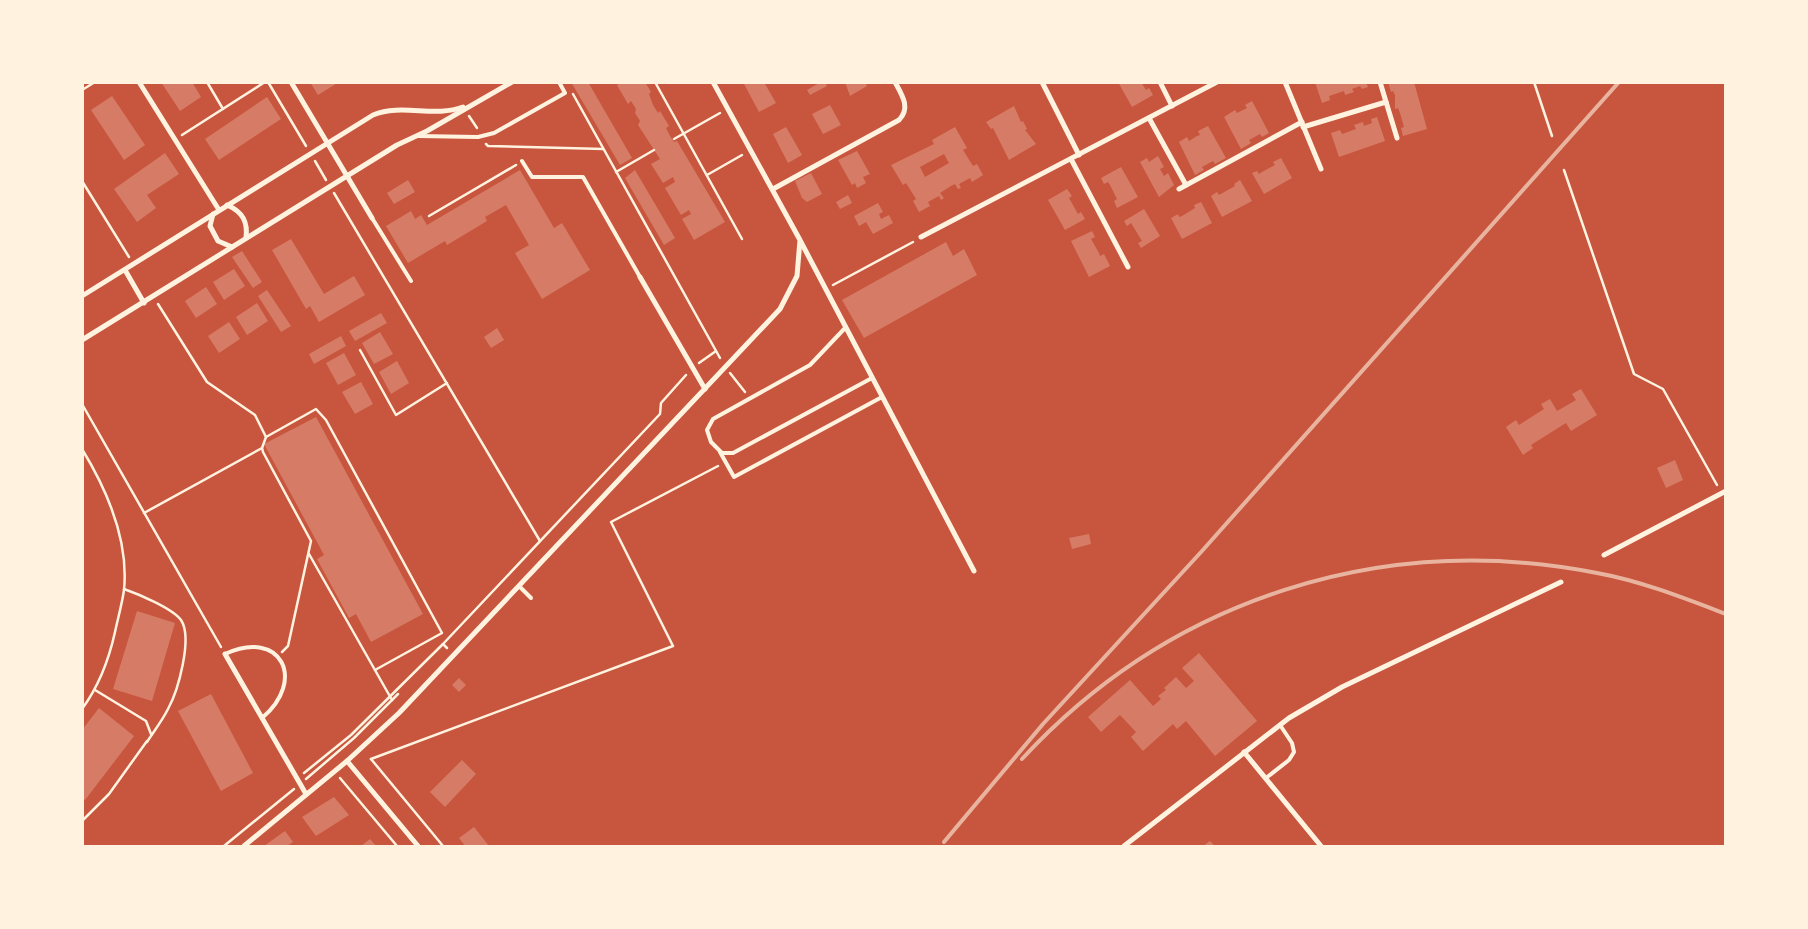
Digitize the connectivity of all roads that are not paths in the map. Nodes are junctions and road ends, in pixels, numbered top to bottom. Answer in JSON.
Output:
{"nodes":[{"id":1,"x":139,"y":82,"type":"edge"},
{"id":2,"x":291,"y":82,"type":"edge"},
{"id":3,"x":512,"y":82,"type":"edge"},
{"id":4,"x":559,"y":82,"type":"edge"},
{"id":5,"x":713,"y":82,"type":"edge"},
{"id":6,"x":895,"y":82,"type":"edge"},
{"id":7,"x":1042,"y":82,"type":"edge"},
{"id":8,"x":1160,"y":82,"type":"edge"},
{"id":9,"x":1217,"y":82,"type":"edge"},
{"id":10,"x":1285,"y":82,"type":"edge"},
{"id":11,"x":1380,"y":82,"type":"edge"},
{"id":12,"x":477,"y":102,"type":"junction"},
{"id":13,"x":1386,"y":102,"type":"junction"},
{"id":14,"x":1172,"y":106,"type":"junction"},
{"id":15,"x":1149,"y":118,"type":"junction"},
{"id":16,"x":1302,"y":124,"type":"junction"},
{"id":17,"x":416,"y":136,"type":"junction"},
{"id":18,"x":1397,"y":138,"type":"dead end"},
{"id":19,"x":327,"y":143,"type":"junction"},
{"id":20,"x":1078,"y":155,"type":"junction"},
{"id":21,"x":1071,"y":159,"type":"junction"},
{"id":22,"x":522,"y":161,"type":"road end"},
{"id":23,"x":1321,"y":169,"type":"dead end"},
{"id":24,"x":347,"y":175,"type":"junction"},
{"id":25,"x":1186,"y":185,"type":"junction"},
{"id":26,"x":773,"y":189,"type":"junction"},
{"id":27,"x":1178,"y":189,"type":"dead end"},
{"id":28,"x":227,"y":205,"type":"junction"},
{"id":29,"x":219,"y":210,"type":"junction"},
{"id":30,"x":214,"y":214,"type":"junction"},
{"id":31,"x":372,"y":218,"type":"joint"},
{"id":32,"x":921,"y":237,"type":"road end"},
{"id":33,"x":246,"y":238,"type":"junction"},
{"id":34,"x":800,"y":240,"type":"junction"},
{"id":35,"x":232,"y":247,"type":"junction"},
{"id":36,"x":1128,"y":267,"type":"dead end"},
{"id":37,"x":125,"y":270,"type":"junction"},
{"id":38,"x":640,"y":277,"type":"joint"},
{"id":39,"x":411,"y":281,"type":"dead end"},
{"id":40,"x":82,"y":296,"type":"edge"},
{"id":41,"x":144,"y":303,"type":"junction"},
{"id":42,"x":846,"y":328,"type":"junction"},
{"id":43,"x":82,"y":340,"type":"edge"},
{"id":44,"x":872,"y":378,"type":"junction"},
{"id":45,"x":704,"y":389,"type":"junction"},
{"id":46,"x":882,"y":397,"type":"junction"},
{"id":47,"x":718,"y":450,"type":"junction"},
{"id":48,"x":1726,"y":491,"type":"edge"},
{"id":49,"x":1604,"y":556,"type":"dead end"},
{"id":50,"x":974,"y":571,"type":"dead end"},
{"id":51,"x":1561,"y":582,"type":"dead end"},
{"id":52,"x":519,"y":586,"type":"junction"},
{"id":53,"x":531,"y":598,"type":"dead end"},
{"id":54,"x":225,"y":654,"type":"joint"},
{"id":55,"x":262,"y":718,"type":"junction"},
{"id":56,"x":1280,"y":725,"type":"junction"},
{"id":57,"x":1244,"y":752,"type":"junction"},
{"id":58,"x":347,"y":761,"type":"junction"},
{"id":59,"x":1266,"y":778,"type":"junction"},
{"id":60,"x":306,"y":794,"type":"junction"},
{"id":61,"x":244,"y":846,"type":"edge"},
{"id":62,"x":418,"y":846,"type":"edge"},
{"id":63,"x":1124,"y":846,"type":"edge"},
{"id":64,"x":1321,"y":846,"type":"edge"}],
"edges":[{"from":1,"to":29,"type":"street"},
{"from":2,"to":19,"type":"street"},
{"from":3,"to":12,"type":"street"},
{"from":4,"to":17,"type":"lane"},
{"from":5,"to":26,"type":"street"},
{"from":6,"to":26,"type":"street"},
{"from":7,"to":20,"type":"street"},
{"from":8,"to":14,"type":"street"},
{"from":9,"to":14,"type":"street"},
{"from":10,"to":16,"type":"street"},
{"from":11,"to":13,"type":"street"},
{"from":12,"to":17,"type":"street"},
{"from":12,"to":19,"type":"street"},
{"from":13,"to":16,"type":"street"},
{"from":13,"to":18,"type":"street"},
{"from":14,"to":15,"type":"street"},
{"from":15,"to":20,"type":"street"},
{"from":15,"to":25,"type":"street"},
{"from":16,"to":23,"type":"street"},
{"from":16,"to":25,"type":"street"},
{"from":17,"to":24,"type":"street"},
{"from":19,"to":24,"type":"street"},
{"from":19,"to":28,"type":"street"},
{"from":20,"to":21,"type":"street"},
{"from":21,"to":32,"type":"street"},
{"from":21,"to":36,"type":"street"},
{"from":22,"to":38,"type":"lane"},
{"from":24,"to":31,"type":"street"},
{"from":24,"to":33,"type":"street"},
{"from":25,"to":27,"type":"street"},
{"from":26,"to":34,"type":"street"},
{"from":28,"to":29,"type":"street"},
{"from":28,"to":33,"type":"street"},
{"from":29,"to":30,"type":"street"},
{"from":30,"to":35,"type":"street"},
{"from":30,"to":37,"type":"street"},
{"from":31,"to":39,"type":"lane"},
{"from":33,"to":35,"type":"street"},
{"from":34,"to":42,"type":"street"},
{"from":34,"to":45,"type":"street"},
{"from":35,"to":41,"type":"street"},
{"from":37,"to":40,"type":"street"},
{"from":37,"to":41,"type":"street"},
{"from":38,"to":45,"type":"street"},
{"from":41,"to":43,"type":"street"},
{"from":42,"to":44,"type":"street"},
{"from":42,"to":47,"type":"lane"},
{"from":44,"to":46,"type":"street"},
{"from":44,"to":47,"type":"lane"},
{"from":45,"to":52,"type":"street"},
{"from":46,"to":47,"type":"lane"},
{"from":46,"to":50,"type":"street"},
{"from":48,"to":49,"type":"street"},
{"from":51,"to":56,"type":"street"},
{"from":52,"to":53,"type":"lane"},
{"from":52,"to":58,"type":"street"},
{"from":54,"to":55,"type":"street"},
{"from":54,"to":55,"type":"lane"},
{"from":55,"to":60,"type":"street"},
{"from":56,"to":57,"type":"street"},
{"from":56,"to":59,"type":"lane"},
{"from":57,"to":59,"type":"street"},
{"from":57,"to":63,"type":"street"},
{"from":58,"to":60,"type":"street"},
{"from":58,"to":62,"type":"street"},
{"from":59,"to":64,"type":"street"},
{"from":60,"to":61,"type":"street"}]}
